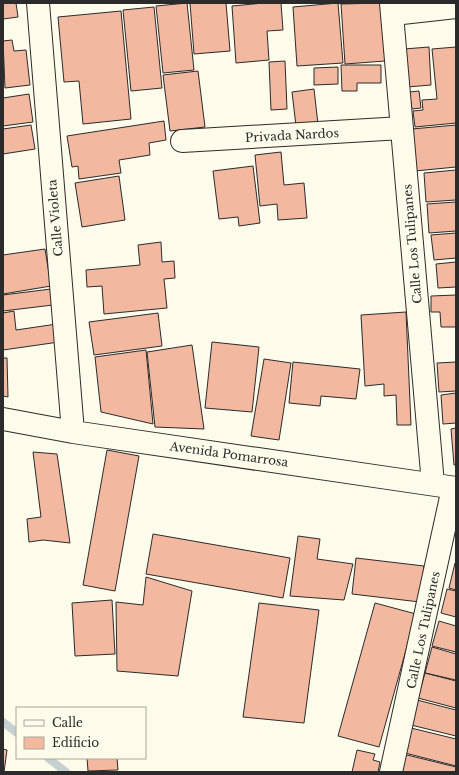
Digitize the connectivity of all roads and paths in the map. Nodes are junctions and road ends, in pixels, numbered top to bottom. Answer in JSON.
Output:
{"nodes":[{"id":1,"x":38,"y":3,"type":"edge"},
{"id":2,"x":456,"y":7,"type":"edge"},
{"id":3,"x":392,"y":9,"type":"edge"},
{"id":4,"x":402,"y":128,"type":"junction"},
{"id":5,"x":182,"y":141,"type":"dead end"},
{"id":6,"x":3,"y":418,"type":"edge"},
{"id":7,"x":73,"y":432,"type":"junction"},
{"id":8,"x":447,"y":486,"type":"edge"},
{"id":9,"x":391,"y":772,"type":"edge"}],
"edges":[{"from":1,"to":7,"type":"street","name":"Calle Violeta"},
{"from":2,"to":3,"type":"street"},
{"from":3,"to":4,"type":"street","name":"Calle Los Tulipanes"},
{"from":4,"to":5,"type":"street","name":"Privada Nardos"},
{"from":4,"to":8,"type":"street","name":"Calle Los Tulipanes"},
{"from":6,"to":7,"type":"street","name":"Avenida Pomarrosa"},
{"from":7,"to":8,"type":"street","name":"Avenida Pomarrosa"},
{"from":8,"to":9,"type":"street","name":"Calle Los Tulipanes"}]}
